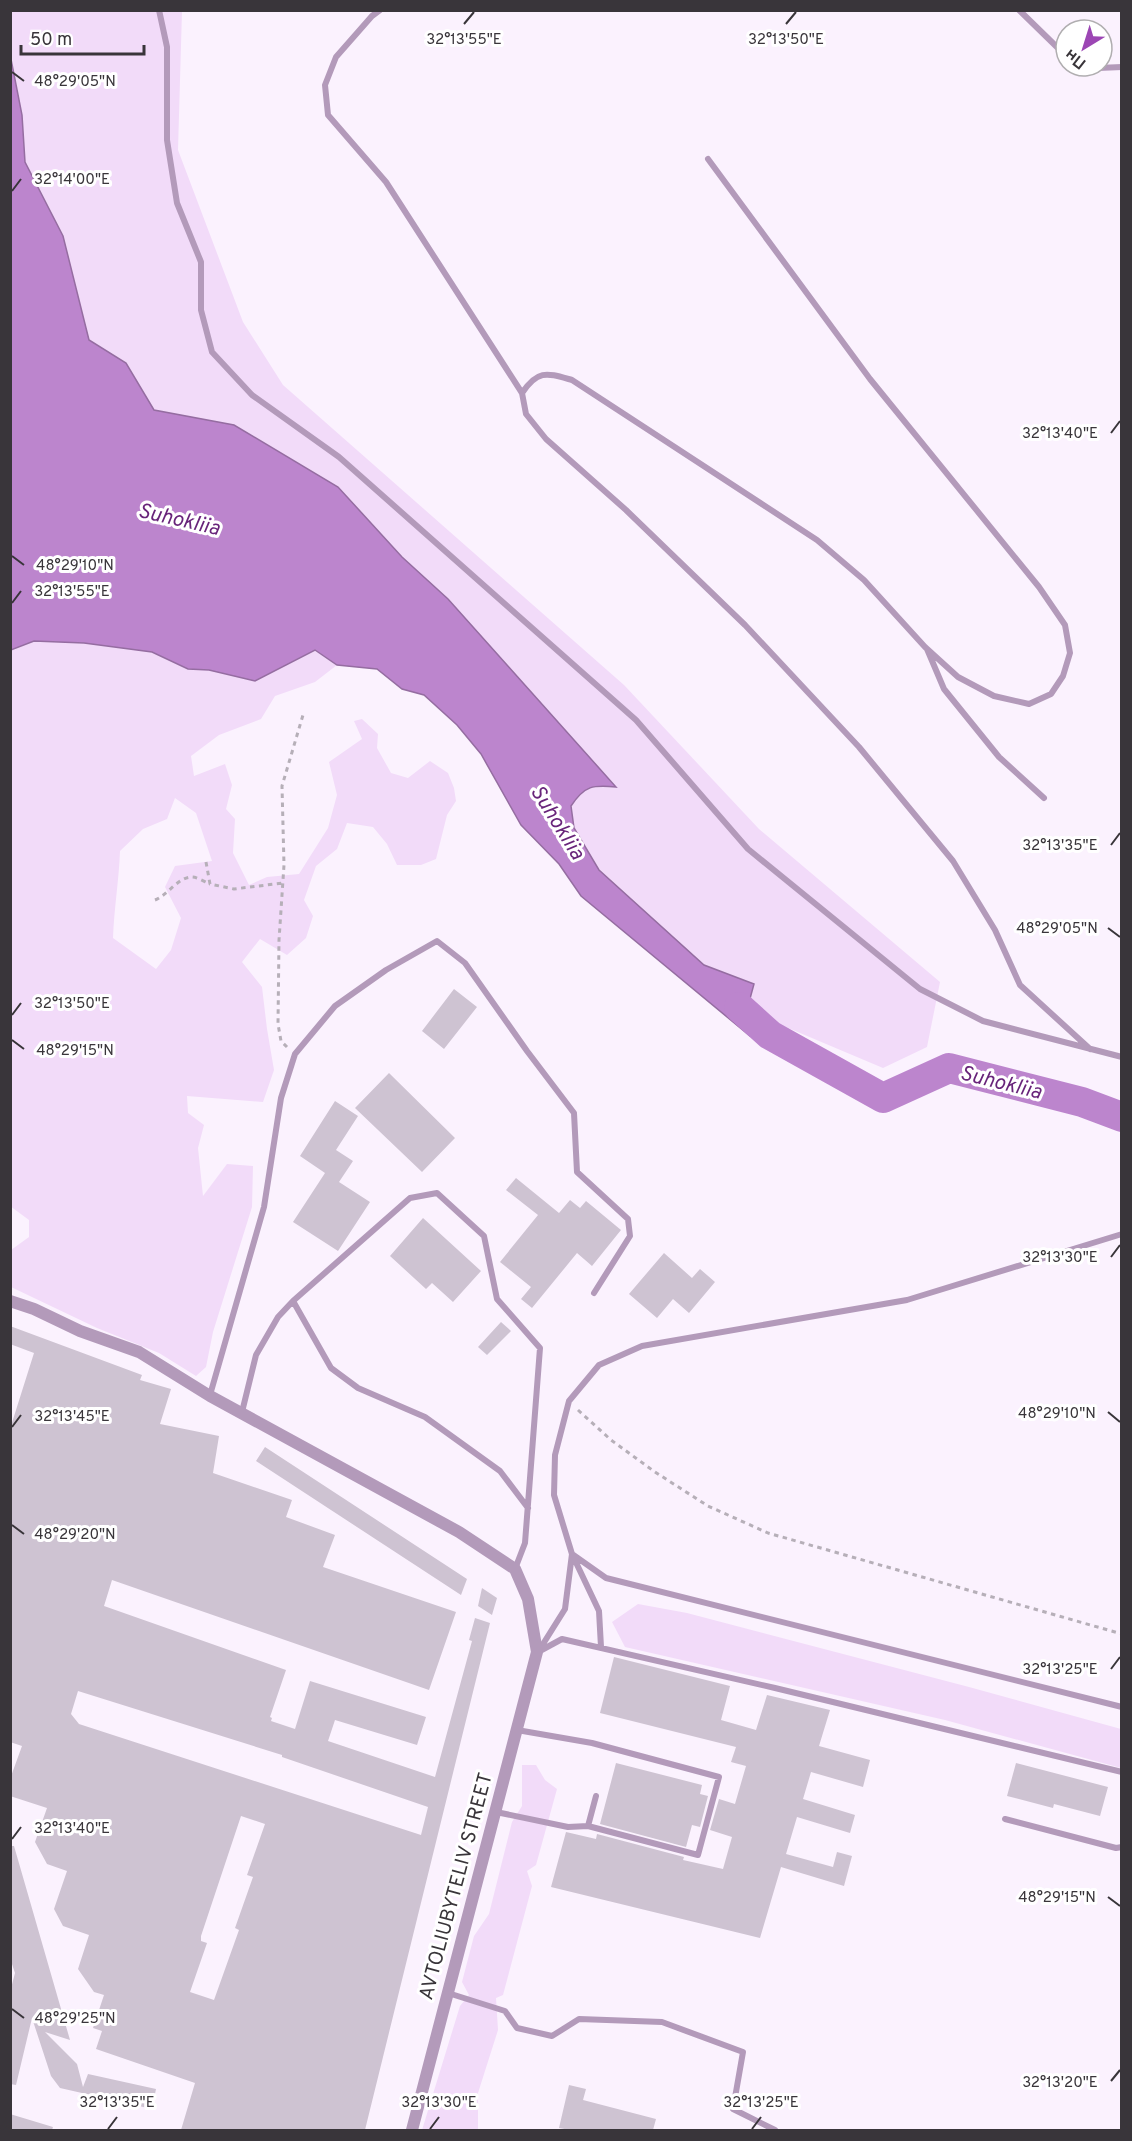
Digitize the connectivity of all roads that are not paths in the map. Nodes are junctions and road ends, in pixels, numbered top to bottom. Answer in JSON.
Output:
{"nodes":[{"id":1,"x":159,"y":10,"type":"edge"},
{"id":2,"x":380,"y":10,"type":"edge"},
{"id":3,"x":1019,"y":10,"type":"edge"},
{"id":4,"x":1054,"y":44,"type":"edge"},
{"id":5,"x":708,"y":159,"type":"dead end"},
{"id":6,"x":522,"y":393,"type":"junction"},
{"id":7,"x":925,"y":647,"type":"junction"},
{"id":8,"x":1044,"y":798,"type":"dead end"},
{"id":9,"x":1090,"y":1049,"type":"junction"},
{"id":10,"x":1122,"y":1057,"type":"edge"},
{"id":11,"x":1122,"y":1234,"type":"edge"},
{"id":12,"x":594,"y":1293,"type":"dead end"},
{"id":13,"x":10,"y":1301,"type":"edge"},
{"id":14,"x":293,"y":1301,"type":"junction"},
{"id":15,"x":210,"y":1396,"type":"junction"},
{"id":16,"x":241,"y":1413,"type":"junction"},
{"id":17,"x":528,"y":1508,"type":"junction"},
{"id":18,"x":572,"y":1554,"type":"junction"},
{"id":19,"x":514,"y":1569,"type":"junction"},
{"id":20,"x":601,"y":1647,"type":"junction"},
{"id":21,"x":537,"y":1652,"type":"junction"},
{"id":22,"x":1122,"y":1707,"type":"edge"},
{"id":23,"x":517,"y":1730,"type":"junction"},
{"id":24,"x":1122,"y":1773,"type":"edge"},
{"id":25,"x":596,"y":1796,"type":"dead end"},
{"id":26,"x":495,"y":1812,"type":"junction"},
{"id":27,"x":1005,"y":1819,"type":"dead end"},
{"id":28,"x":588,"y":1826,"type":"junction"},
{"id":29,"x":1122,"y":1847,"type":"edge"},
{"id":30,"x":448,"y":1993,"type":"junction"},
{"id":31,"x":412,"y":2130,"type":"edge"},
{"id":32,"x":775,"y":2130,"type":"edge"}],
"edges":[{"from":1,"to":9,"type":"lane"},
{"from":2,"to":6,"type":"lane"},
{"from":3,"to":4,"type":"lane"},
{"from":5,"to":7,"type":"lane"},
{"from":6,"to":7,"type":"lane"},
{"from":6,"to":9,"type":"lane"},
{"from":7,"to":8,"type":"lane"},
{"from":9,"to":10,"type":"lane"},
{"from":11,"to":18,"type":"lane"},
{"from":12,"to":15,"type":"lane"},
{"from":13,"to":15,"type":"street"},
{"from":14,"to":16,"type":"lane"},
{"from":14,"to":17,"type":"lane"},
{"from":14,"to":17,"type":"lane"},
{"from":15,"to":16,"type":"street"},
{"from":16,"to":19,"type":"street"},
{"from":17,"to":19,"type":"lane"},
{"from":18,"to":20,"type":"lane"},
{"from":18,"to":21,"type":"lane"},
{"from":18,"to":22,"type":"lane"},
{"from":19,"to":21,"type":"street"},
{"from":20,"to":21,"type":"lane"},
{"from":20,"to":24,"type":"lane"},
{"from":21,"to":23,"type":"street","name":"AVTOLIUBYTELIV STREET"},
{"from":23,"to":26,"type":"street","name":"AVTOLIUBYTELIV STREET"},
{"from":23,"to":28,"type":"lane"},
{"from":25,"to":28,"type":"lane"},
{"from":26,"to":28,"type":"lane"},
{"from":26,"to":30,"type":"street","name":"AVTOLIUBYTELIV STREET"},
{"from":27,"to":29,"type":"lane"},
{"from":30,"to":31,"type":"street","name":"AVTOLIUBYTELIV STREET"},
{"from":30,"to":32,"type":"lane"}]}
